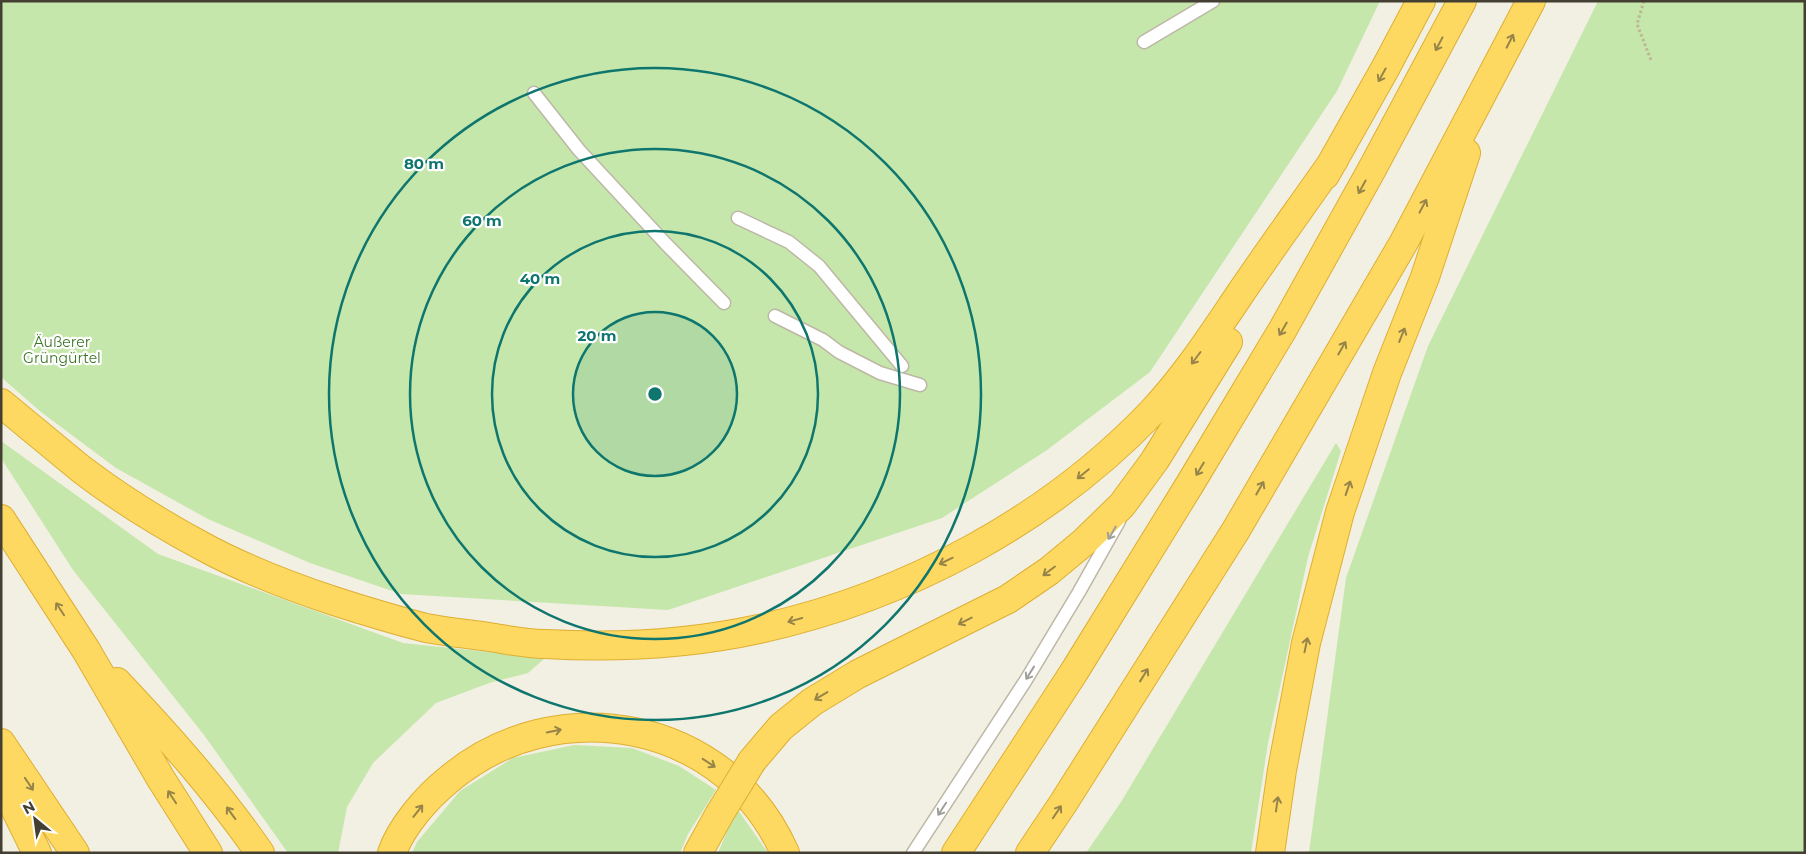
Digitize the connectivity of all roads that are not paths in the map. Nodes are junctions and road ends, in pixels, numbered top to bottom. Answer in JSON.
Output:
{"nodes":[{"id":1,"x":1213,"y":1,"type":"edge"},
{"id":2,"x":1421,"y":1,"type":"edge"},
{"id":3,"x":1462,"y":1,"type":"edge"},
{"id":4,"x":1530,"y":1,"type":"edge"},
{"id":5,"x":1144,"y":42,"type":"dead end"},
{"id":6,"x":1490,"y":81,"type":"junction"},
{"id":7,"x":534,"y":93,"type":"dead end"},
{"id":8,"x":1334,"y":160,"type":"junction"},
{"id":9,"x":738,"y":218,"type":"dead end"},
{"id":10,"x":724,"y":302,"type":"dead end"},
{"id":11,"x":775,"y":316,"type":"dead end"},
{"id":12,"x":902,"y":366,"type":"dead end"},
{"id":13,"x":920,"y":385,"type":"dead end"},
{"id":14,"x":1,"y":403,"type":"edge"},
{"id":15,"x":1155,"y":460,"type":"junction"},
{"id":16,"x":1,"y":519,"type":"edge"},
{"id":17,"x":86,"y":650,"type":"junction"},
{"id":18,"x":1,"y":743,"type":"edge"},
{"id":19,"x":1,"y":780,"type":"edge"},
{"id":20,"x":38,"y":853,"type":"edge"},
{"id":21,"x":75,"y":853,"type":"edge"},
{"id":22,"x":208,"y":853,"type":"edge"},
{"id":23,"x":260,"y":853,"type":"edge"},
{"id":24,"x":392,"y":853,"type":"edge"},
{"id":25,"x":698,"y":853,"type":"edge"},
{"id":26,"x":785,"y":853,"type":"edge"},
{"id":27,"x":914,"y":853,"type":"edge"},
{"id":28,"x":956,"y":853,"type":"edge"},
{"id":29,"x":1030,"y":853,"type":"edge"},
{"id":30,"x":1270,"y":853,"type":"edge"}],
"edges":[{"from":1,"to":5,"type":"lane"},
{"from":2,"to":8,"type":"highway","one_way":true},
{"from":3,"to":28,"type":"highway","one_way":true},
{"from":6,"to":4,"type":"highway","one_way":true},
{"from":29,"to":6,"type":"highway","one_way":true},
{"from":30,"to":6,"type":"highway","one_way":true},
{"from":7,"to":10,"type":"lane"},
{"from":8,"to":14,"type":"highway","one_way":true},
{"from":8,"to":15,"type":"highway"},
{"from":9,"to":12,"type":"lane"},
{"from":11,"to":13,"type":"lane"},
{"from":15,"to":25,"type":"highway","one_way":true,"bridge":true},
{"from":15,"to":27,"type":"lane","one_way":true},
{"from":17,"to":16,"type":"highway","one_way":true},
{"from":22,"to":17,"type":"highway","one_way":true},
{"from":23,"to":17,"type":"highway","one_way":true},
{"from":18,"to":21,"type":"highway","one_way":true},
{"from":19,"to":20,"type":"highway"},
{"from":24,"to":26,"type":"highway","one_way":true}]}
